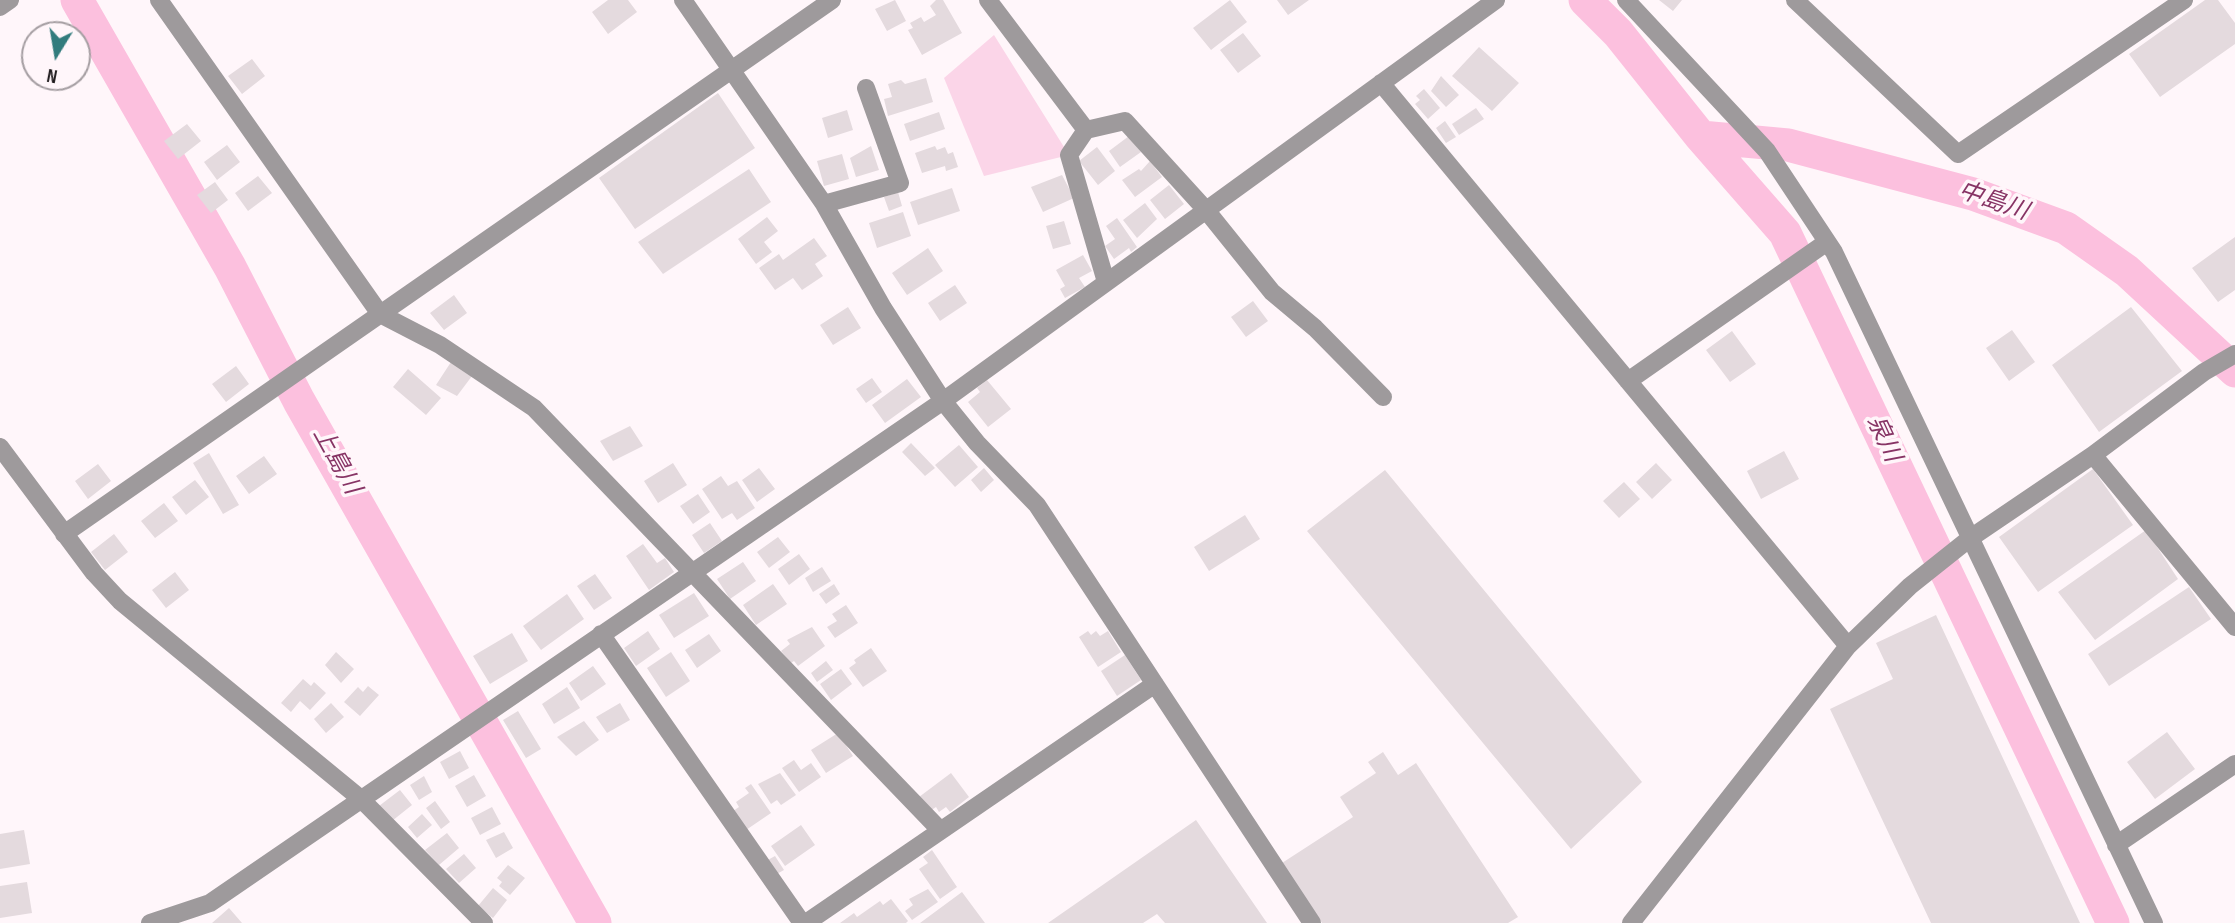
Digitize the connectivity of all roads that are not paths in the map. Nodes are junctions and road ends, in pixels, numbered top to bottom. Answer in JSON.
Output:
{"nodes":[{"id":1,"x":10,"y":0,"type":"edge"},
{"id":2,"x":159,"y":0,"type":"edge"},
{"id":3,"x":683,"y":0,"type":"edge"},
{"id":4,"x":832,"y":0,"type":"edge"},
{"id":5,"x":988,"y":0,"type":"edge"},
{"id":6,"x":1626,"y":0,"type":"edge"},
{"id":7,"x":1795,"y":0,"type":"edge"},
{"id":8,"x":2184,"y":0,"type":"edge"},
{"id":9,"x":1493,"y":2,"type":"edge"},
{"id":10,"x":0,"y":7,"type":"edge"},
{"id":11,"x":731,"y":69,"type":"junction"},
{"id":12,"x":1381,"y":83,"type":"junction"},
{"id":13,"x":866,"y":88,"type":"dead end"},
{"id":14,"x":1086,"y":130,"type":"junction"},
{"id":15,"x":824,"y":204,"type":"junction"},
{"id":16,"x":1206,"y":210,"type":"junction"},
{"id":17,"x":1827,"y":242,"type":"junction"},
{"id":18,"x":1106,"y":282,"type":"junction"},
{"id":19,"x":380,"y":314,"type":"junction"},
{"id":20,"x":2235,"y":354,"type":"edge"},
{"id":21,"x":1628,"y":380,"type":"junction"},
{"id":22,"x":1383,"y":397,"type":"dead end"},
{"id":23,"x":943,"y":401,"type":"junction"},
{"id":24,"x":0,"y":447,"type":"edge"},
{"id":25,"x":2093,"y":456,"type":"junction"},
{"id":26,"x":64,"y":534,"type":"junction"},
{"id":27,"x":1970,"y":539,"type":"junction"},
{"id":28,"x":691,"y":572,"type":"junction"},
{"id":29,"x":2235,"y":627,"type":"edge"},
{"id":30,"x":601,"y":634,"type":"junction"},
{"id":31,"x":1848,"y":646,"type":"junction"},
{"id":32,"x":1154,"y":684,"type":"junction"},
{"id":33,"x":2235,"y":764,"type":"edge"},
{"id":34,"x":361,"y":799,"type":"junction"},
{"id":35,"x":940,"y":830,"type":"junction"},
{"id":36,"x":2116,"y":845,"type":"junction"},
{"id":37,"x":150,"y":923,"type":"edge"},
{"id":38,"x":484,"y":923,"type":"edge"},
{"id":39,"x":804,"y":923,"type":"edge"},
{"id":40,"x":1312,"y":923,"type":"edge"},
{"id":41,"x":1631,"y":923,"type":"edge"},
{"id":42,"x":2154,"y":923,"type":"edge"}],
"edges":[{"from":1,"to":10,"type":"street"},
{"from":2,"to":19,"type":"street"},
{"from":3,"to":11,"type":"street"},
{"from":4,"to":11,"type":"street"},
{"from":5,"to":14,"type":"street"},
{"from":6,"to":17,"type":"street"},
{"from":7,"to":8,"type":"street"},
{"from":9,"to":12,"type":"street"},
{"from":11,"to":15,"type":"street"},
{"from":11,"to":19,"type":"street"},
{"from":12,"to":16,"type":"street"},
{"from":12,"to":21,"type":"street"},
{"from":13,"to":15,"type":"street"},
{"from":14,"to":16,"type":"street"},
{"from":14,"to":18,"type":"street"},
{"from":15,"to":23,"type":"street"},
{"from":16,"to":18,"type":"street"},
{"from":16,"to":22,"type":"street"},
{"from":17,"to":21,"type":"street"},
{"from":17,"to":27,"type":"street"},
{"from":18,"to":23,"type":"street"},
{"from":19,"to":26,"type":"street"},
{"from":19,"to":28,"type":"street"},
{"from":20,"to":25,"type":"street"},
{"from":21,"to":31,"type":"street"},
{"from":23,"to":28,"type":"street"},
{"from":23,"to":32,"type":"street"},
{"from":24,"to":26,"type":"street"},
{"from":25,"to":27,"type":"street"},
{"from":25,"to":29,"type":"street"},
{"from":26,"to":34,"type":"street"},
{"from":27,"to":31,"type":"street"},
{"from":27,"to":36,"type":"street"},
{"from":28,"to":30,"type":"street"},
{"from":28,"to":35,"type":"street"},
{"from":30,"to":34,"type":"street"},
{"from":30,"to":39,"type":"street"},
{"from":31,"to":41,"type":"street"},
{"from":32,"to":35,"type":"street"},
{"from":32,"to":40,"type":"street"},
{"from":33,"to":36,"type":"street"},
{"from":34,"to":37,"type":"street"},
{"from":34,"to":38,"type":"street"},
{"from":35,"to":39,"type":"street"},
{"from":36,"to":42,"type":"street"}]}
